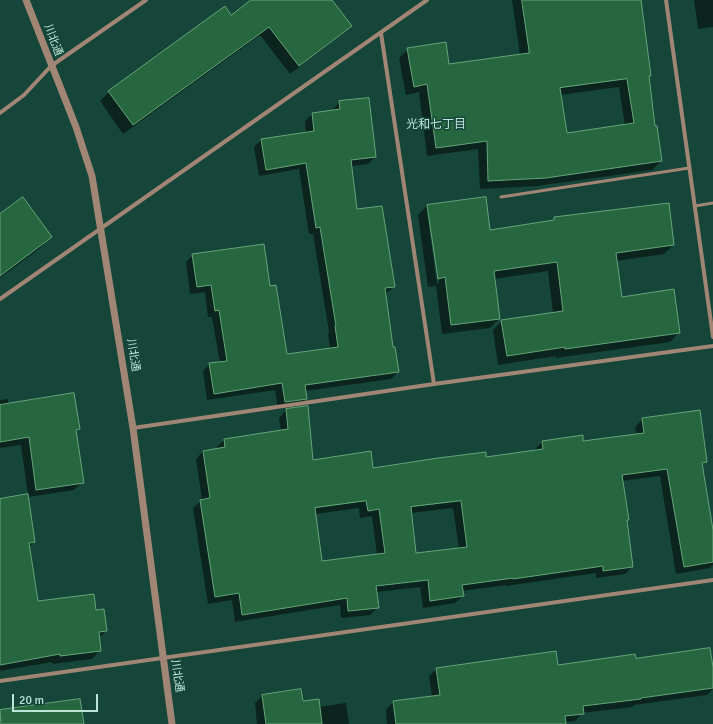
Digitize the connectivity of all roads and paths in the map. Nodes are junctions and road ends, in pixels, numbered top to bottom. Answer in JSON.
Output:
{"nodes":[{"id":1,"x":26,"y":0,"type":"edge"},
{"id":2,"x":146,"y":0,"type":"edge"},
{"id":3,"x":427,"y":0,"type":"edge"},
{"id":4,"x":666,"y":0,"type":"edge"},
{"id":5,"x":381,"y":33,"type":"junction"},
{"id":6,"x":51,"y":66,"type":"junction"},
{"id":7,"x":0,"y":113,"type":"edge"},
{"id":8,"x":689,"y":168,"type":"junction"},
{"id":9,"x":501,"y":197,"type":"dead end"},
{"id":10,"x":713,"y":203,"type":"edge"},
{"id":11,"x":695,"y":206,"type":"junction"},
{"id":12,"x":101,"y":228,"type":"junction"},
{"id":13,"x":0,"y":299,"type":"edge"},
{"id":14,"x":713,"y":337,"type":"edge"},
{"id":15,"x":713,"y":346,"type":"edge"},
{"id":16,"x":434,"y":384,"type":"junction"},
{"id":17,"x":133,"y":428,"type":"junction"},
{"id":18,"x":713,"y":580,"type":"edge"},
{"id":19,"x":163,"y":658,"type":"junction"},
{"id":20,"x":0,"y":681,"type":"edge"},
{"id":21,"x":172,"y":724,"type":"edge"}],
"edges":[{"from":1,"to":6,"type":"street","name":"川北通"},
{"from":2,"to":6,"type":"street"},
{"from":3,"to":5,"type":"street"},
{"from":4,"to":8,"type":"street"},
{"from":5,"to":12,"type":"street"},
{"from":5,"to":16,"type":"street"},
{"from":6,"to":7,"type":"street"},
{"from":6,"to":12,"type":"street","name":"川北通"},
{"from":8,"to":9,"type":"lane"},
{"from":8,"to":11,"type":"street"},
{"from":10,"to":11,"type":"lane"},
{"from":11,"to":14,"type":"street"},
{"from":12,"to":13,"type":"street"},
{"from":12,"to":17,"type":"street","name":"川北通"},
{"from":15,"to":16,"type":"street"},
{"from":16,"to":17,"type":"street"},
{"from":17,"to":19,"type":"street","name":"川北通"},
{"from":18,"to":19,"type":"street"},
{"from":19,"to":20,"type":"street"},
{"from":19,"to":21,"type":"street","name":"川北通"}]}
